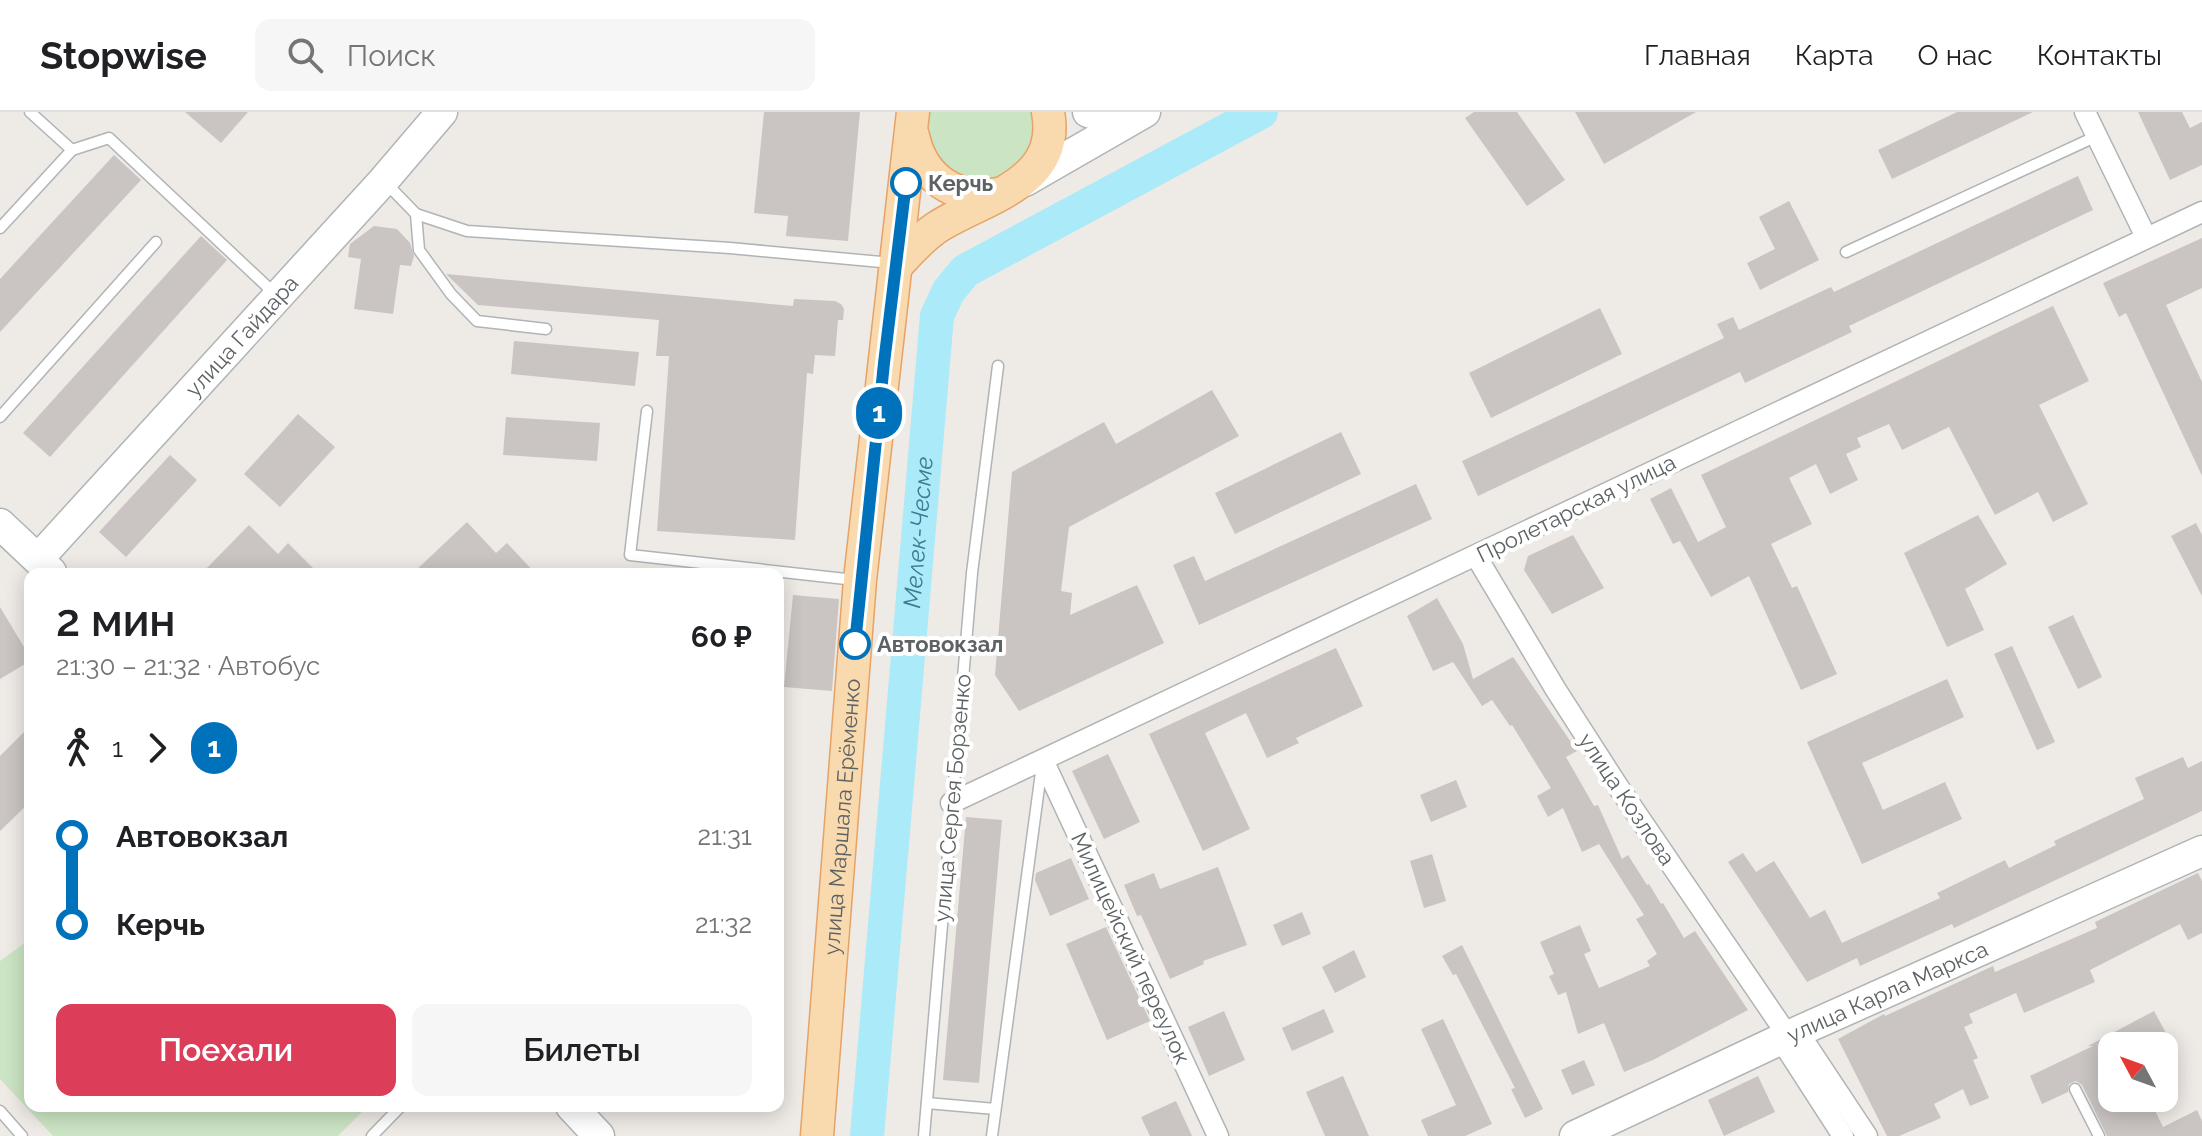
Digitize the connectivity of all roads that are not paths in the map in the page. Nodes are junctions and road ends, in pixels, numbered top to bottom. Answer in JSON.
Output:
{"nodes":[{"id":1,"x":30,"y":112,"type":"edge"},
{"id":2,"x":442,"y":112,"type":"edge"},
{"id":3,"x":1048,"y":112,"type":"edge"},
{"id":4,"x":1088,"y":112,"type":"edge"},
{"id":5,"x":1143,"y":112,"type":"edge"},
{"id":6,"x":2085,"y":112,"type":"edge"},
{"id":7,"x":912,"y":120,"type":"edge"},
{"id":8,"x":2097,"y":136,"type":"junction"},
{"id":9,"x":72,"y":150,"type":"junction"},
{"id":10,"x":384,"y":180,"type":"junction"},
{"id":11,"x":1010,"y":188,"type":"junction"},
{"id":12,"x":2202,"y":212,"type":"edge"},
{"id":13,"x":416,"y":214,"type":"junction"},
{"id":14,"x":0,"y":228,"type":"edge"},
{"id":15,"x":2146,"y":237,"type":"junction"},
{"id":16,"x":156,"y":242,"type":"dead end"},
{"id":17,"x":1846,"y":252,"type":"dead end"},
{"id":18,"x":898,"y":264,"type":"junction"},
{"id":19,"x":278,"y":297,"type":"junction"},
{"id":20,"x":546,"y":329,"type":"dead end"},
{"id":21,"x":998,"y":366,"type":"dead end"},
{"id":22,"x":647,"y":411,"type":"dead end"},
{"id":23,"x":0,"y":417,"type":"edge"},
{"id":24,"x":3,"y":532,"type":"edge"},
{"id":25,"x":1476,"y":556,"type":"junction"},
{"id":26,"x":46,"y":567,"type":"edge"},
{"id":27,"x":750,"y":568,"type":"edge"},
{"id":28,"x":784,"y":572,"type":"edge"},
{"id":29,"x":860,"y":580,"type":"junction"},
{"id":30,"x":1043,"y":760,"type":"junction"},
{"id":31,"x":951,"y":803,"type":"junction"},
{"id":32,"x":2201,"y":854,"type":"edge"},
{"id":33,"x":1789,"y":1036,"type":"junction"},
{"id":34,"x":2075,"y":1089,"type":"dead end"},
{"id":35,"x":927,"y":1103,"type":"junction"},
{"id":36,"x":995,"y":1109,"type":"junction"},
{"id":37,"x":0,"y":1111,"type":"edge"},
{"id":38,"x":395,"y":1112,"type":"edge"},
{"id":39,"x":577,"y":1112,"type":"edge"},
{"id":40,"x":1595,"y":1132,"type":"edge"},
{"id":41,"x":22,"y":1136,"type":"edge"},
{"id":42,"x":372,"y":1136,"type":"edge"},
{"id":43,"x":599,"y":1136,"type":"edge"},
{"id":44,"x":817,"y":1136,"type":"edge"},
{"id":45,"x":924,"y":1136,"type":"edge"},
{"id":46,"x":992,"y":1136,"type":"edge"},
{"id":47,"x":1218,"y":1136,"type":"edge"},
{"id":48,"x":1843,"y":1136,"type":"edge"},
{"id":49,"x":1867,"y":1136,"type":"edge"},
{"id":50,"x":2099,"y":1136,"type":"edge"}],
"edges":[{"from":1,"to":9,"type":"lane"},
{"from":2,"to":10,"type":"main road","name":"улица Гайдара"},
{"from":3,"to":11,"type":"main road"},
{"from":4,"to":5,"type":"main road"},
{"from":5,"to":11,"type":"main road"},
{"from":6,"to":8,"type":"street"},
{"from":7,"to":11,"type":"main road"},
{"from":7,"to":18,"type":"main road","name":"улица Маршала Ерёменко"},
{"from":8,"to":15,"type":"street"},
{"from":8,"to":17,"type":"lane"},
{"from":9,"to":14,"type":"lane"},
{"from":9,"to":19,"type":"lane"},
{"from":10,"to":13,"type":"lane"},
{"from":10,"to":19,"type":"main road","name":"улица Гайдара"},
{"from":11,"to":18,"type":"main road"},
{"from":12,"to":15,"type":"street","name":"Пролетарская улица"},
{"from":13,"to":18,"type":"lane"},
{"from":13,"to":20,"type":"lane"},
{"from":15,"to":25,"type":"street","name":"Пролетарская улица"},
{"from":16,"to":23,"type":"lane"},
{"from":18,"to":29,"type":"main road","name":"улица Маршала Ерёменко"},
{"from":19,"to":26,"type":"main road","name":"улица Гайдара"},
{"from":21,"to":31,"type":"lane","name":"улица Сергея Борзенко"},
{"from":22,"to":27,"type":"lane"},
{"from":24,"to":26,"type":"main road"},
{"from":25,"to":30,"type":"street","name":"Пролетарская улица"},
{"from":25,"to":33,"type":"street","name":"улица Козлова"},
{"from":28,"to":29,"type":"lane"},
{"from":29,"to":44,"type":"main road","name":"улица Маршала Ерёменко"},
{"from":30,"to":31,"type":"street","name":"Пролетарская улица"},
{"from":30,"to":36,"type":"lane"},
{"from":30,"to":47,"type":"street","name":"Милицейский переулок"},
{"from":31,"to":35,"type":"lane","name":"улица Сергея Борзенко"},
{"from":32,"to":33,"type":"main road","name":"улица Карла Маркса"},
{"from":33,"to":40,"type":"main road","name":"улица Карла Маркса"},
{"from":33,"to":48,"type":"street","name":"улица Козлова"},
{"from":33,"to":49,"type":"street","name":"улица Козлова"},
{"from":34,"to":50,"type":"lane"},
{"from":35,"to":36,"type":"lane"},
{"from":35,"to":45,"type":"lane","name":"улица Сергея Борзенко"},
{"from":36,"to":46,"type":"lane"},
{"from":37,"to":41,"type":"lane"},
{"from":38,"to":42,"type":"lane"},
{"from":39,"to":43,"type":"main road"}]}
